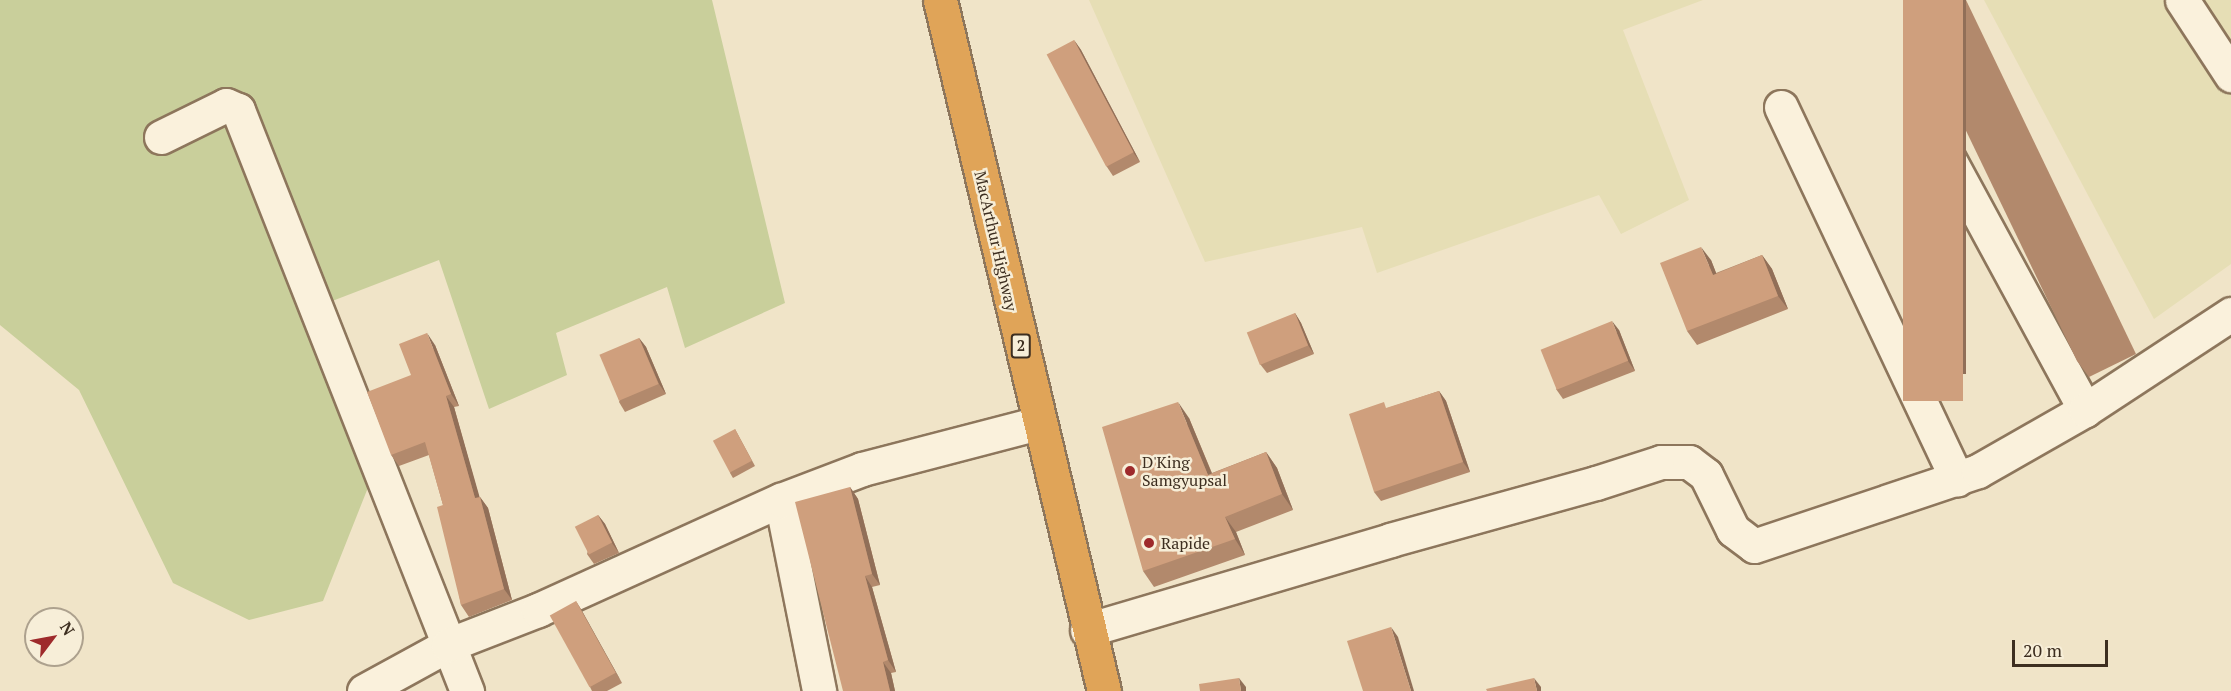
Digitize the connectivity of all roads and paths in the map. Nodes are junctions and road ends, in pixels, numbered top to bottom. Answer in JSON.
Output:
{"nodes":[{"id":1,"x":940,"y":0,"type":"edge"},
{"id":2,"x":2182,"y":0,"type":"edge"},
{"id":3,"x":2231,"y":75,"type":"edge"},
{"id":4,"x":1781,"y":107,"type":"dead end"},
{"id":5,"x":161,"y":137,"type":"dead end"},
{"id":6,"x":1944,"y":150,"type":"dead end"},
{"id":7,"x":2231,"y":314,"type":"edge"},
{"id":8,"x":2085,"y":410,"type":"junction"},
{"id":9,"x":1039,"y":423,"type":"junction"},
{"id":10,"x":1957,"y":480,"type":"junction"},
{"id":11,"x":781,"y":500,"type":"junction"},
{"id":12,"x":1087,"y":630,"type":"junction"},
{"id":13,"x":448,"y":645,"type":"junction"},
{"id":14,"x":364,"y":691,"type":"edge"},
{"id":15,"x":467,"y":691,"type":"edge"},
{"id":16,"x":819,"y":691,"type":"edge"},
{"id":17,"x":1104,"y":691,"type":"edge"}],
"edges":[{"from":1,"to":9,"type":"highway","name":"MacArthur Highway","number":"2"},
{"from":2,"to":3,"type":"street"},
{"from":4,"to":10,"type":"street"},
{"from":5,"to":13,"type":"street"},
{"from":6,"to":8,"type":"street"},
{"from":7,"to":8,"type":"street"},
{"from":8,"to":10,"type":"street"},
{"from":9,"to":11,"type":"street"},
{"from":9,"to":12,"type":"highway","name":"MacArthur Highway","number":"2"},
{"from":10,"to":12,"type":"street"},
{"from":11,"to":13,"type":"street"},
{"from":11,"to":16,"type":"street"},
{"from":12,"to":17,"type":"highway","name":"MacArthur Highway","number":"2"},
{"from":13,"to":14,"type":"street"},
{"from":13,"to":15,"type":"street"}]}
